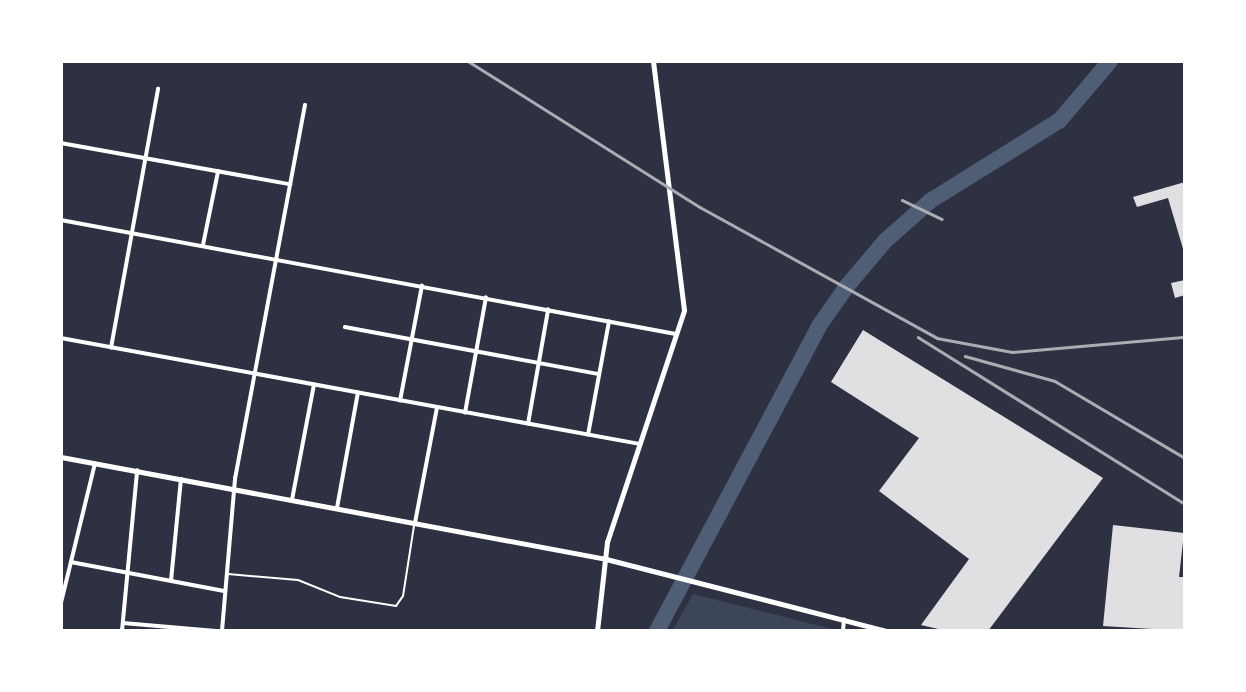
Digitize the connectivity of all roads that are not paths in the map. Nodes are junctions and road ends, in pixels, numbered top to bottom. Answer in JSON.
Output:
{"nodes":[{"id":1,"x":653,"y":61,"type":"edge"},
{"id":2,"x":158,"y":89,"type":"dead end"},
{"id":3,"x":305,"y":106,"type":"dead end"},
{"id":4,"x":61,"y":143,"type":"edge"},
{"id":5,"x":145,"y":158,"type":"junction"},
{"id":6,"x":218,"y":171,"type":"junction"},
{"id":7,"x":290,"y":184,"type":"junction"},
{"id":8,"x":61,"y":220,"type":"edge"},
{"id":9,"x":132,"y":232,"type":"junction"},
{"id":10,"x":203,"y":245,"type":"junction"},
{"id":11,"x":276,"y":260,"type":"junction"},
{"id":12,"x":422,"y":286,"type":"junction"},
{"id":13,"x":486,"y":299,"type":"junction"},
{"id":14,"x":548,"y":310,"type":"junction"},
{"id":15,"x":609,"y":322,"type":"junction"},
{"id":16,"x":345,"y":327,"type":"dead end"},
{"id":17,"x":678,"y":334,"type":"junction"},
{"id":18,"x":61,"y":338,"type":"edge"},
{"id":19,"x":413,"y":340,"type":"junction"},
{"id":20,"x":111,"y":348,"type":"junction"},
{"id":21,"x":477,"y":351,"type":"junction"},
{"id":22,"x":538,"y":363,"type":"junction"},
{"id":23,"x":254,"y":374,"type":"junction"},
{"id":24,"x":600,"y":374,"type":"junction"},
{"id":25,"x":314,"y":385,"type":"junction"},
{"id":26,"x":358,"y":393,"type":"junction"},
{"id":27,"x":400,"y":401,"type":"junction"},
{"id":28,"x":438,"y":408,"type":"junction"},
{"id":29,"x":465,"y":413,"type":"junction"},
{"id":30,"x":528,"y":424,"type":"junction"},
{"id":31,"x":588,"y":435,"type":"junction"},
{"id":32,"x":640,"y":444,"type":"junction"},
{"id":33,"x":61,"y":457,"type":"edge"},
{"id":34,"x":95,"y":464,"type":"junction"},
{"id":35,"x":137,"y":471,"type":"junction"},
{"id":36,"x":181,"y":479,"type":"junction"},
{"id":37,"x":234,"y":489,"type":"junction"},
{"id":38,"x":292,"y":500,"type":"junction"},
{"id":39,"x":337,"y":508,"type":"junction"},
{"id":40,"x":415,"y":523,"type":"junction"},
{"id":41,"x":606,"y":559,"type":"junction"},
{"id":42,"x":71,"y":562,"type":"junction"},
{"id":43,"x":127,"y":573,"type":"junction"},
{"id":44,"x":227,"y":574,"type":"junction"},
{"id":45,"x":172,"y":581,"type":"junction"},
{"id":46,"x":225,"y":591,"type":"junction"},
{"id":47,"x":61,"y":603,"type":"edge"},
{"id":48,"x":844,"y":620,"type":"junction"},
{"id":49,"x":122,"y":623,"type":"junction"},
{"id":50,"x":122,"y":631,"type":"edge"},
{"id":51,"x":216,"y":631,"type":"edge"},
{"id":52,"x":222,"y":631,"type":"edge"},
{"id":53,"x":597,"y":631,"type":"edge"},
{"id":54,"x":843,"y":631,"type":"edge"},
{"id":55,"x":887,"y":631,"type":"edge"}],
"edges":[{"from":1,"to":17,"type":"street"},
{"from":2,"to":5,"type":"street"},
{"from":3,"to":7,"type":"street"},
{"from":4,"to":5,"type":"street"},
{"from":5,"to":6,"type":"street"},
{"from":5,"to":9,"type":"street"},
{"from":6,"to":7,"type":"street"},
{"from":6,"to":10,"type":"street"},
{"from":7,"to":11,"type":"street"},
{"from":8,"to":9,"type":"street"},
{"from":9,"to":10,"type":"street"},
{"from":9,"to":20,"type":"street"},
{"from":10,"to":11,"type":"street"},
{"from":11,"to":12,"type":"street"},
{"from":11,"to":23,"type":"street"},
{"from":12,"to":13,"type":"street"},
{"from":12,"to":19,"type":"street"},
{"from":13,"to":14,"type":"street"},
{"from":13,"to":21,"type":"street"},
{"from":14,"to":15,"type":"street"},
{"from":14,"to":22,"type":"street"},
{"from":15,"to":17,"type":"street"},
{"from":15,"to":24,"type":"street"},
{"from":16,"to":19,"type":"street"},
{"from":17,"to":32,"type":"street"},
{"from":18,"to":20,"type":"street"},
{"from":19,"to":21,"type":"street"},
{"from":19,"to":27,"type":"street"},
{"from":20,"to":23,"type":"street"},
{"from":21,"to":22,"type":"street"},
{"from":21,"to":29,"type":"street"},
{"from":22,"to":24,"type":"street"},
{"from":22,"to":30,"type":"street"},
{"from":23,"to":25,"type":"street"},
{"from":23,"to":37,"type":"street"},
{"from":24,"to":31,"type":"street"},
{"from":25,"to":26,"type":"street"},
{"from":25,"to":38,"type":"street"},
{"from":26,"to":27,"type":"street"},
{"from":26,"to":39,"type":"street"},
{"from":27,"to":28,"type":"street"},
{"from":28,"to":29,"type":"street"},
{"from":28,"to":40,"type":"street"},
{"from":29,"to":30,"type":"street"},
{"from":30,"to":31,"type":"street"},
{"from":31,"to":32,"type":"street"},
{"from":32,"to":41,"type":"street"},
{"from":33,"to":34,"type":"street"},
{"from":34,"to":35,"type":"street"},
{"from":34,"to":42,"type":"street"},
{"from":35,"to":36,"type":"street"},
{"from":35,"to":43,"type":"street"},
{"from":36,"to":37,"type":"street"},
{"from":36,"to":45,"type":"street"},
{"from":37,"to":38,"type":"street"},
{"from":37,"to":44,"type":"street"},
{"from":38,"to":39,"type":"street"},
{"from":39,"to":40,"type":"street"},
{"from":40,"to":41,"type":"street"},
{"from":40,"to":44,"type":"lane"},
{"from":41,"to":48,"type":"street"},
{"from":41,"to":53,"type":"street"},
{"from":42,"to":43,"type":"street"},
{"from":42,"to":47,"type":"street"},
{"from":43,"to":45,"type":"street"},
{"from":43,"to":49,"type":"street"},
{"from":44,"to":46,"type":"street"},
{"from":45,"to":46,"type":"street"},
{"from":46,"to":52,"type":"street"},
{"from":48,"to":54,"type":"street"},
{"from":48,"to":55,"type":"street"},
{"from":49,"to":50,"type":"street"},
{"from":49,"to":51,"type":"street"}]}
